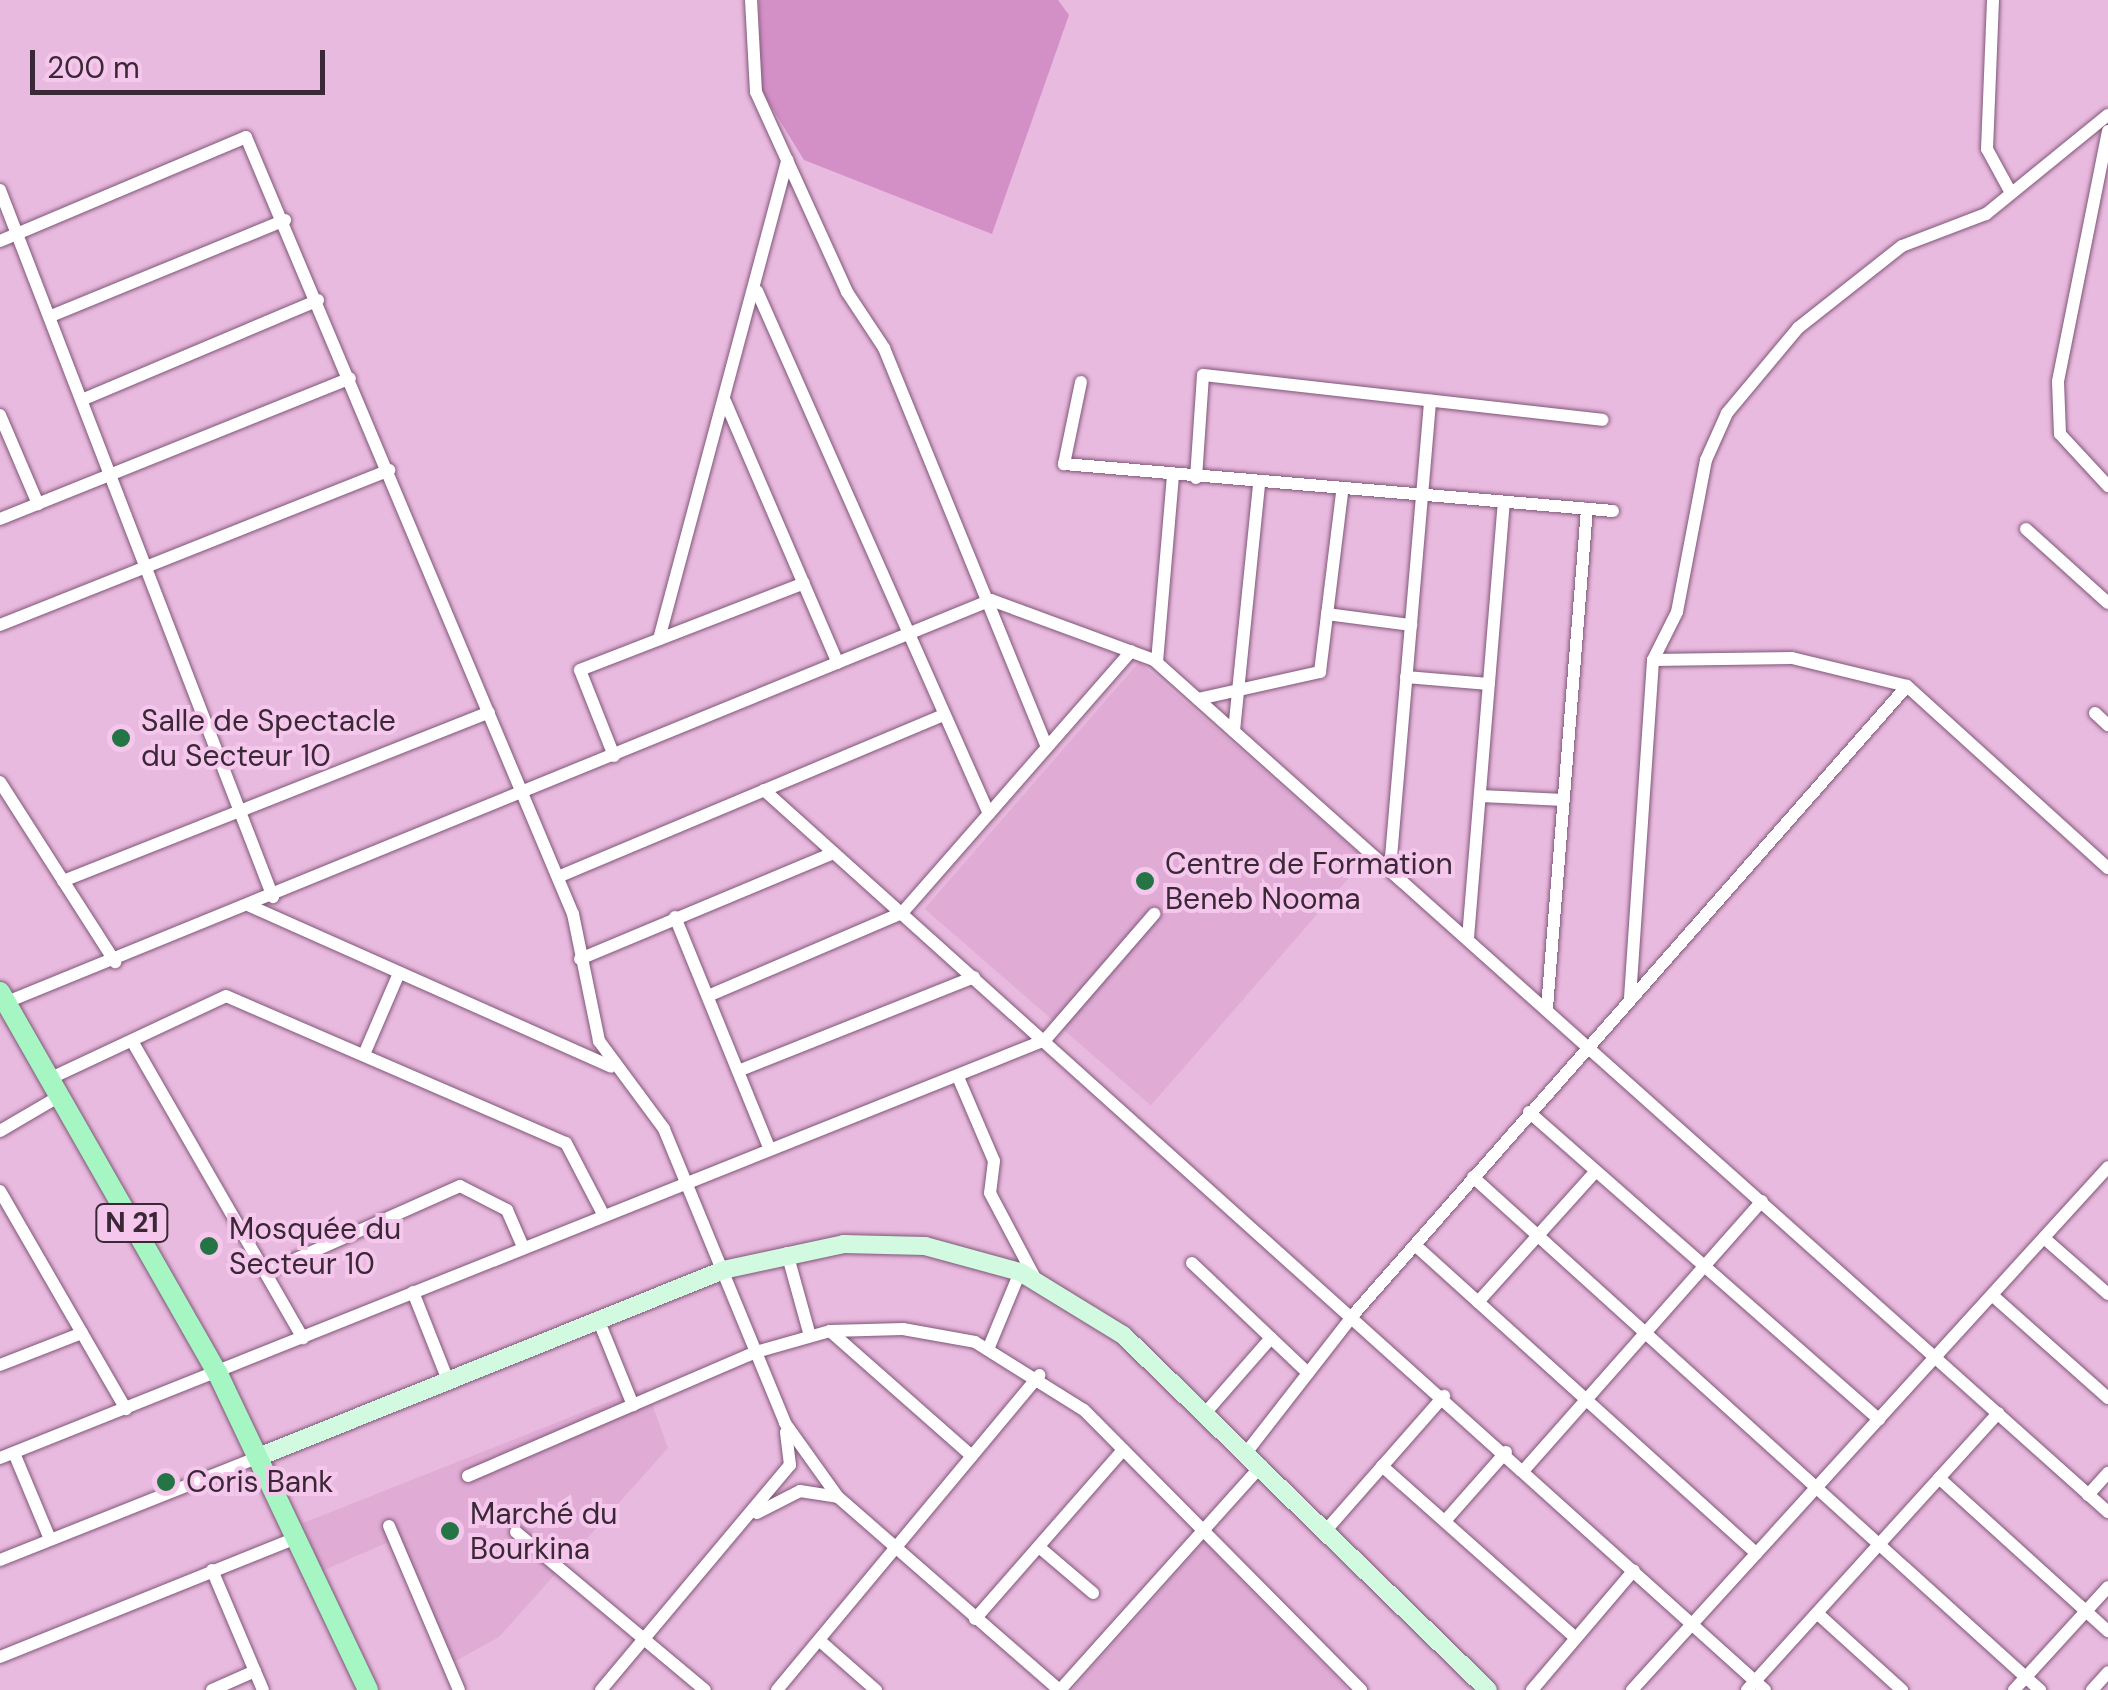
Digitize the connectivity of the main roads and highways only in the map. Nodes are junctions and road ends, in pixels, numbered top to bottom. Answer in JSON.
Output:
{"nodes":[{"id":1,"x":2,"y":1000,"type":"edge"},
{"id":2,"x":368,"y":1690,"type":"edge"}],
"edges":[{"from":1,"to":2,"type":"main road","number":"N 21"}]}
